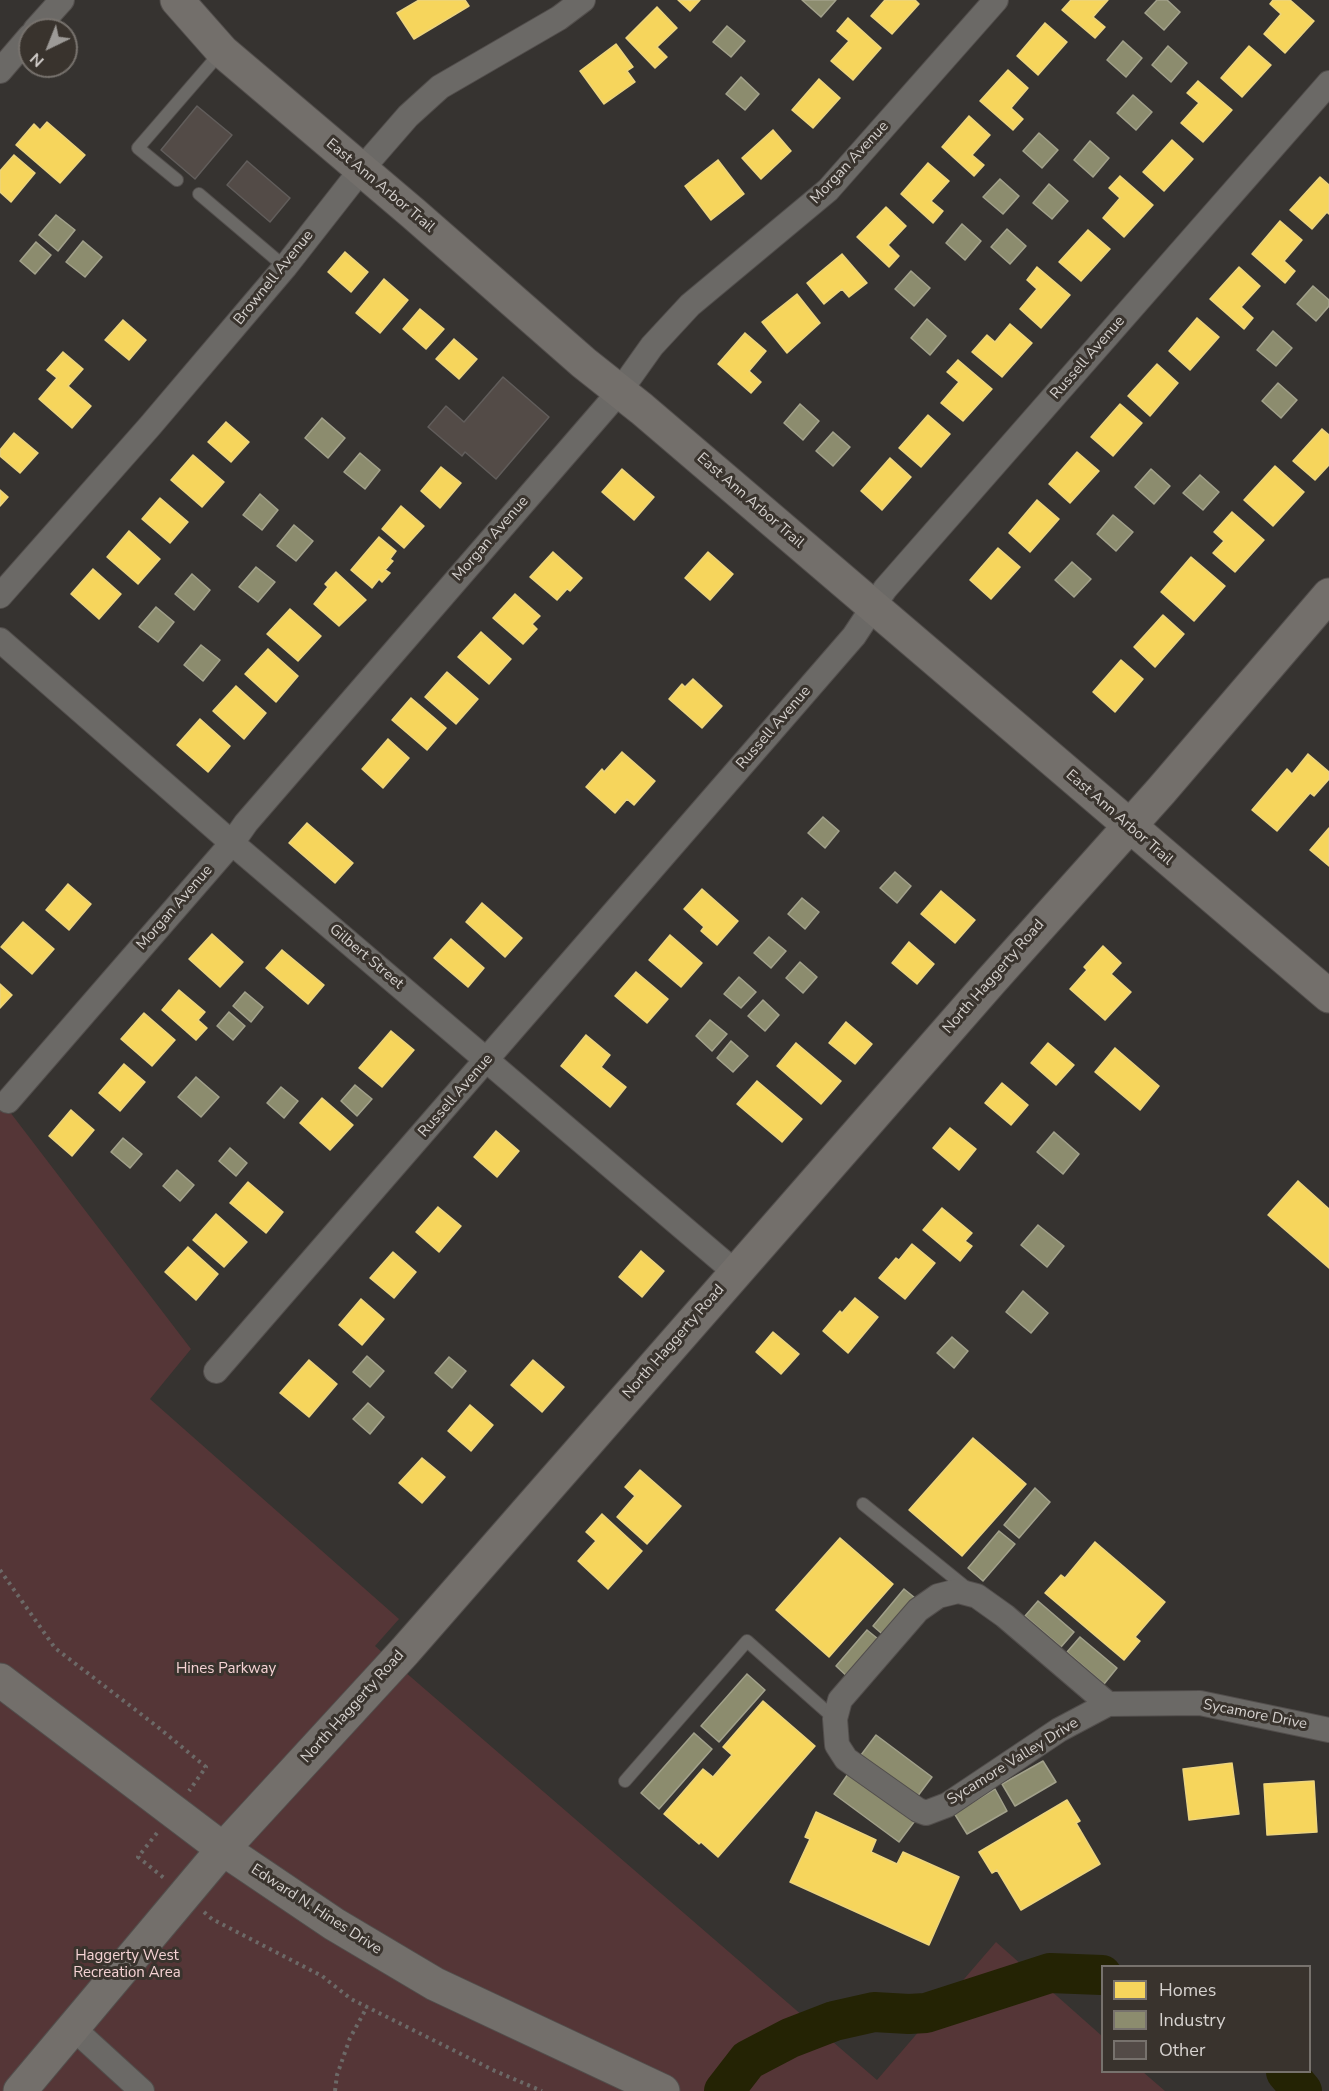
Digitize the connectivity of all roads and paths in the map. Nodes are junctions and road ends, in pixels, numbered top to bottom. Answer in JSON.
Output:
{"nodes":[{"id":1,"x":62,"y":0,"type":"edge"},
{"id":2,"x":177,"y":0,"type":"edge"},
{"id":3,"x":583,"y":0,"type":"edge"},
{"id":4,"x":996,"y":0,"type":"edge"},
{"id":5,"x":46,"y":18,"type":"edge"},
{"id":6,"x":18,"y":50,"type":"edge"},
{"id":7,"x":222,"y":51,"type":"junction"},
{"id":8,"x":0,"y":71,"type":"edge"},
{"id":9,"x":1329,"y":83,"type":"edge"},
{"id":10,"x":361,"y":170,"type":"junction"},
{"id":11,"x":177,"y":180,"type":"dead end"},
{"id":12,"x":199,"y":194,"type":"dead end"},
{"id":13,"x":285,"y":267,"type":"junction"},
{"id":14,"x":620,"y":391,"type":"junction"},
{"id":15,"x":1329,"y":595,"type":"edge"},
{"id":16,"x":0,"y":596,"type":"edge"},
{"id":17,"x":873,"y":607,"type":"junction"},
{"id":18,"x":0,"y":640,"type":"edge"},
{"id":19,"x":1128,"y":826,"type":"junction"},
{"id":20,"x":232,"y":843,"type":"junction"},
{"id":21,"x":1329,"y":996,"type":"edge"},
{"id":22,"x":487,"y":1061,"type":"junction"},
{"id":23,"x":8,"y":1101,"type":"dead end"},
{"id":24,"x":735,"y":1272,"type":"junction"},
{"id":25,"x":216,"y":1371,"type":"dead end"},
{"id":26,"x":863,"y":1504,"type":"dead end"},
{"id":27,"x":977,"y":1596,"type":"junction"},
{"id":28,"x":0,"y":1680,"type":"edge"},
{"id":29,"x":1108,"y":1704,"type":"junction"},
{"id":30,"x":835,"y":1719,"type":"junction"},
{"id":31,"x":1329,"y":1730,"type":"edge"},
{"id":32,"x":625,"y":1781,"type":"dead end"},
{"id":33,"x":224,"y":1849,"type":"junction"},
{"id":34,"x":367,"y":2007,"type":"dead end"},
{"id":35,"x":73,"y":2028,"type":"junction"},
{"id":36,"x":20,"y":2091,"type":"edge"},
{"id":37,"x":142,"y":2091,"type":"edge"},
{"id":38,"x":335,"y":2091,"type":"edge"},
{"id":39,"x":663,"y":2091,"type":"edge"}],
"edges":[{"from":1,"to":5,"type":"street"},
{"from":2,"to":7,"type":"street","name":"East Ann Arbor Trail"},
{"from":3,"to":10,"type":"street","name":"Brownell Avenue"},
{"from":4,"to":14,"type":"street","name":"Morgan Avenue"},
{"from":6,"to":8,"type":"street"},
{"from":7,"to":10,"type":"street","name":"East Ann Arbor Trail"},
{"from":7,"to":11,"type":"lane"},
{"from":9,"to":17,"type":"street","name":"Russell Avenue"},
{"from":10,"to":13,"type":"street","name":"Brownell Avenue"},
{"from":10,"to":14,"type":"street","name":"East Ann Arbor Trail"},
{"from":12,"to":13,"type":"lane"},
{"from":13,"to":16,"type":"street","name":"Brownell Avenue"},
{"from":14,"to":17,"type":"street","name":"East Ann Arbor Trail"},
{"from":14,"to":20,"type":"street","name":"Morgan Avenue"},
{"from":15,"to":19,"type":"street","name":"North Haggerty Road"},
{"from":17,"to":19,"type":"street","name":"East Ann Arbor Trail"},
{"from":17,"to":22,"type":"street","name":"Russell Avenue"},
{"from":18,"to":20,"type":"street","name":"Gilbert Street"},
{"from":19,"to":21,"type":"street","name":"East Ann Arbor Trail"},
{"from":19,"to":24,"type":"street","name":"North Haggerty Road"},
{"from":20,"to":22,"type":"street","name":"Gilbert Street"},
{"from":20,"to":23,"type":"street","name":"Morgan Avenue"},
{"from":22,"to":24,"type":"street","name":"Gilbert Street"},
{"from":22,"to":25,"type":"street","name":"Russell Avenue"},
{"from":24,"to":33,"type":"street","name":"North Haggerty Road"},
{"from":26,"to":27,"type":"lane"},
{"from":27,"to":29,"type":"street"},
{"from":27,"to":30,"type":"street"},
{"from":28,"to":33,"type":"street","name":"Edward N. Hines Drive"},
{"from":29,"to":30,"type":"street","name":"Sycamore Valley Drive"},
{"from":29,"to":31,"type":"street","name":"Sycamore Drive"},
{"from":30,"to":32,"type":"lane"},
{"from":33,"to":35,"type":"street","name":"North Haggerty Road"},
{"from":33,"to":39,"type":"street","name":"Edward N. Hines Drive"},
{"from":34,"to":38,"type":"path"},
{"from":35,"to":36,"type":"street","name":"North Haggerty Road"},
{"from":35,"to":37,"type":"street"}]}
